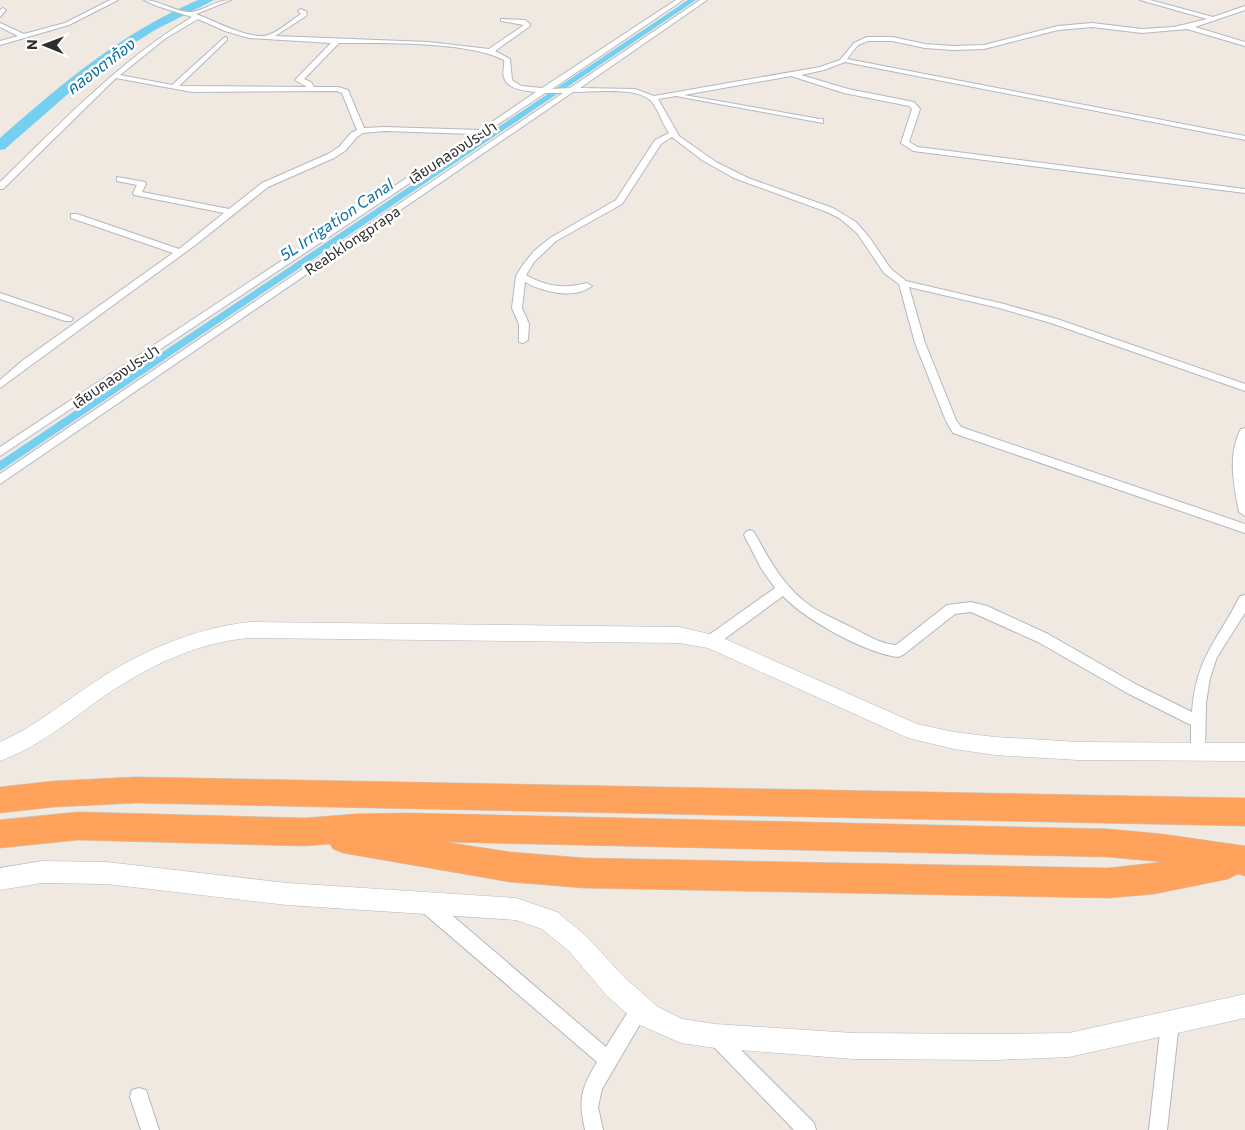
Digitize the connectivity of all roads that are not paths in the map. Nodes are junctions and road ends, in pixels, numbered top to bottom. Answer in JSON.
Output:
{"nodes":[{"id":1,"x":114,"y":0,"type":"edge"},
{"id":2,"x":147,"y":0,"type":"edge"},
{"id":3,"x":228,"y":0,"type":"edge"},
{"id":4,"x":680,"y":0,"type":"edge"},
{"id":5,"x":704,"y":0,"type":"edge"},
{"id":6,"x":1143,"y":0,"type":"edge"},
{"id":7,"x":175,"y":2,"type":"dead end"},
{"id":8,"x":164,"y":7,"type":"junction"},
{"id":9,"x":1245,"y":8,"type":"edge"},
{"id":10,"x":301,"y":11,"type":"dead end"},
{"id":11,"x":191,"y":15,"type":"junction"},
{"id":12,"x":1215,"y":19,"type":"junction"},
{"id":13,"x":503,"y":20,"type":"dead end"},
{"id":14,"x":0,"y":24,"type":"edge"},
{"id":15,"x":1188,"y":27,"type":"junction"},
{"id":16,"x":25,"y":37,"type":"junction"},
{"id":17,"x":268,"y":38,"type":"junction"},
{"id":18,"x":225,"y":39,"type":"dead end"},
{"id":19,"x":338,"y":40,"type":"junction"},
{"id":20,"x":0,"y":43,"type":"edge"},
{"id":21,"x":1245,"y":44,"type":"edge"},
{"id":22,"x":490,"y":52,"type":"junction"},
{"id":23,"x":843,"y":60,"type":"junction"},
{"id":24,"x":794,"y":75,"type":"junction"},
{"id":25,"x":114,"y":76,"type":"junction"},
{"id":26,"x":174,"y":88,"type":"junction"},
{"id":27,"x":312,"y":89,"type":"junction"},
{"id":28,"x":548,"y":90,"type":"junction"},
{"id":29,"x":568,"y":90,"type":"junction"},
{"id":30,"x":674,"y":95,"type":"junction"},
{"id":31,"x":653,"y":98,"type":"junction"},
{"id":32,"x":820,"y":121,"type":"dead end"},
{"id":33,"x":361,"y":131,"type":"junction"},
{"id":34,"x":483,"y":132,"type":"junction"},
{"id":35,"x":672,"y":134,"type":"junction"},
{"id":36,"x":1245,"y":138,"type":"edge"},
{"id":37,"x":120,"y":179,"type":"dead end"},
{"id":38,"x":0,"y":187,"type":"edge"},
{"id":39,"x":1245,"y":191,"type":"edge"},
{"id":40,"x":230,"y":212,"type":"junction"},
{"id":41,"x":74,"y":216,"type":"dead end"},
{"id":42,"x":180,"y":252,"type":"junction"},
{"id":43,"x":521,"y":276,"type":"junction"},
{"id":44,"x":903,"y":283,"type":"junction"},
{"id":45,"x":587,"y":286,"type":"dead end"},
{"id":46,"x":0,"y":296,"type":"edge"},
{"id":47,"x":68,"y":318,"type":"dead end"},
{"id":48,"x":524,"y":340,"type":"dead end"},
{"id":49,"x":0,"y":385,"type":"edge"},
{"id":50,"x":1245,"y":388,"type":"edge"},
{"id":51,"x":1245,"y":434,"type":"edge"},
{"id":52,"x":0,"y":452,"type":"edge"},
{"id":53,"x":0,"y":480,"type":"edge"},
{"id":54,"x":1245,"y":512,"type":"edge"},
{"id":55,"x":1245,"y":529,"type":"edge"},
{"id":56,"x":750,"y":535,"type":"dead end"},
{"id":57,"x":785,"y":588,"type":"junction"},
{"id":58,"x":1245,"y":600,"type":"edge"},
{"id":59,"x":711,"y":641,"type":"junction"},
{"id":60,"x":1198,"y":722,"type":"junction"},
{"id":61,"x":1198,"y":751,"type":"junction"},
{"id":62,"x":0,"y":752,"type":"edge"},
{"id":63,"x":1245,"y":752,"type":"edge"},
{"id":64,"x":0,"y":800,"type":"edge"},
{"id":65,"x":1245,"y":812,"type":"edge"},
{"id":66,"x":304,"y":832,"type":"junction"},
{"id":67,"x":0,"y":834,"type":"edge"},
{"id":68,"x":1244,"y":861,"type":"edge"},
{"id":69,"x":0,"y":879,"type":"edge"},
{"id":70,"x":426,"y":904,"type":"junction"},
{"id":71,"x":1245,"y":1006,"type":"edge"},
{"id":72,"x":640,"y":1008,"type":"junction"},
{"id":73,"x":1170,"y":1023,"type":"junction"},
{"id":74,"x":715,"y":1036,"type":"junction"},
{"id":75,"x":609,"y":1061,"type":"junction"},
{"id":76,"x":139,"y":1097,"type":"dead end"},
{"id":77,"x":150,"y":1130,"type":"edge"},
{"id":78,"x":594,"y":1130,"type":"edge"},
{"id":79,"x":807,"y":1130,"type":"edge"},
{"id":80,"x":1158,"y":1130,"type":"edge"}],
"edges":[{"from":1,"to":16,"type":"street"},
{"from":2,"to":8,"type":"street"},
{"from":3,"to":11,"type":"street"},
{"from":4,"to":28,"type":"street","name":"เลียบคลองประปา"},
{"from":5,"to":29,"type":"street","name":"Reabklongprapa"},
{"from":6,"to":12,"type":"street"},
{"from":7,"to":8,"type":"street"},
{"from":8,"to":11,"type":"street"},
{"from":9,"to":12,"type":"street"},
{"from":10,"to":17,"type":"street"},
{"from":11,"to":17,"type":"street"},
{"from":11,"to":25,"type":"street"},
{"from":12,"to":15,"type":"street"},
{"from":13,"to":22,"type":"street"},
{"from":14,"to":16,"type":"street"},
{"from":15,"to":21,"type":"street"},
{"from":15,"to":23,"type":"street"},
{"from":16,"to":20,"type":"street"},
{"from":17,"to":19,"type":"street"},
{"from":18,"to":26,"type":"street"},
{"from":19,"to":22,"type":"street"},
{"from":19,"to":27,"type":"street"},
{"from":22,"to":28,"type":"street"},
{"from":23,"to":24,"type":"street"},
{"from":23,"to":36,"type":"street"},
{"from":24,"to":30,"type":"street"},
{"from":24,"to":39,"type":"street"},
{"from":25,"to":26,"type":"street"},
{"from":25,"to":38,"type":"street"},
{"from":26,"to":27,"type":"street"},
{"from":27,"to":33,"type":"street"},
{"from":28,"to":29,"type":"street"},
{"from":28,"to":34,"type":"street","name":"เลียบคลองประปา"},
{"from":29,"to":31,"type":"street"},
{"from":29,"to":53,"type":"street","name":"Reabklongprapa"},
{"from":30,"to":31,"type":"street"},
{"from":30,"to":32,"type":"street"},
{"from":31,"to":35,"type":"street"},
{"from":33,"to":34,"type":"street"},
{"from":33,"to":40,"type":"street"},
{"from":34,"to":52,"type":"street","name":"เลียบคลองประปา"},
{"from":35,"to":43,"type":"street"},
{"from":35,"to":44,"type":"street"},
{"from":37,"to":40,"type":"street"},
{"from":40,"to":42,"type":"street"},
{"from":41,"to":42,"type":"street"},
{"from":42,"to":49,"type":"street"},
{"from":43,"to":45,"type":"street"},
{"from":43,"to":48,"type":"street"},
{"from":44,"to":50,"type":"street"},
{"from":44,"to":55,"type":"street"},
{"from":46,"to":47,"type":"street"},
{"from":51,"to":54,"type":"street"},
{"from":56,"to":57,"type":"street"},
{"from":57,"to":59,"type":"street"},
{"from":57,"to":60,"type":"street"},
{"from":58,"to":60,"type":"street"},
{"from":59,"to":61,"type":"main road"},
{"from":59,"to":62,"type":"main road"},
{"from":60,"to":61,"type":"street"},
{"from":61,"to":63,"type":"main road"},
{"from":64,"to":65,"type":"highway"},
{"from":66,"to":67,"type":"highway"},
{"from":66,"to":68,"type":"highway"},
{"from":66,"to":68,"type":"highway"},
{"from":69,"to":70,"type":"main road"},
{"from":70,"to":72,"type":"main road"},
{"from":70,"to":75,"type":"street"},
{"from":71,"to":73,"type":"main road"},
{"from":72,"to":74,"type":"main road"},
{"from":72,"to":75,"type":"street"},
{"from":73,"to":74,"type":"main road"},
{"from":73,"to":80,"type":"street"},
{"from":74,"to":79,"type":"street"},
{"from":75,"to":78,"type":"street"},
{"from":76,"to":77,"type":"street"}]}
